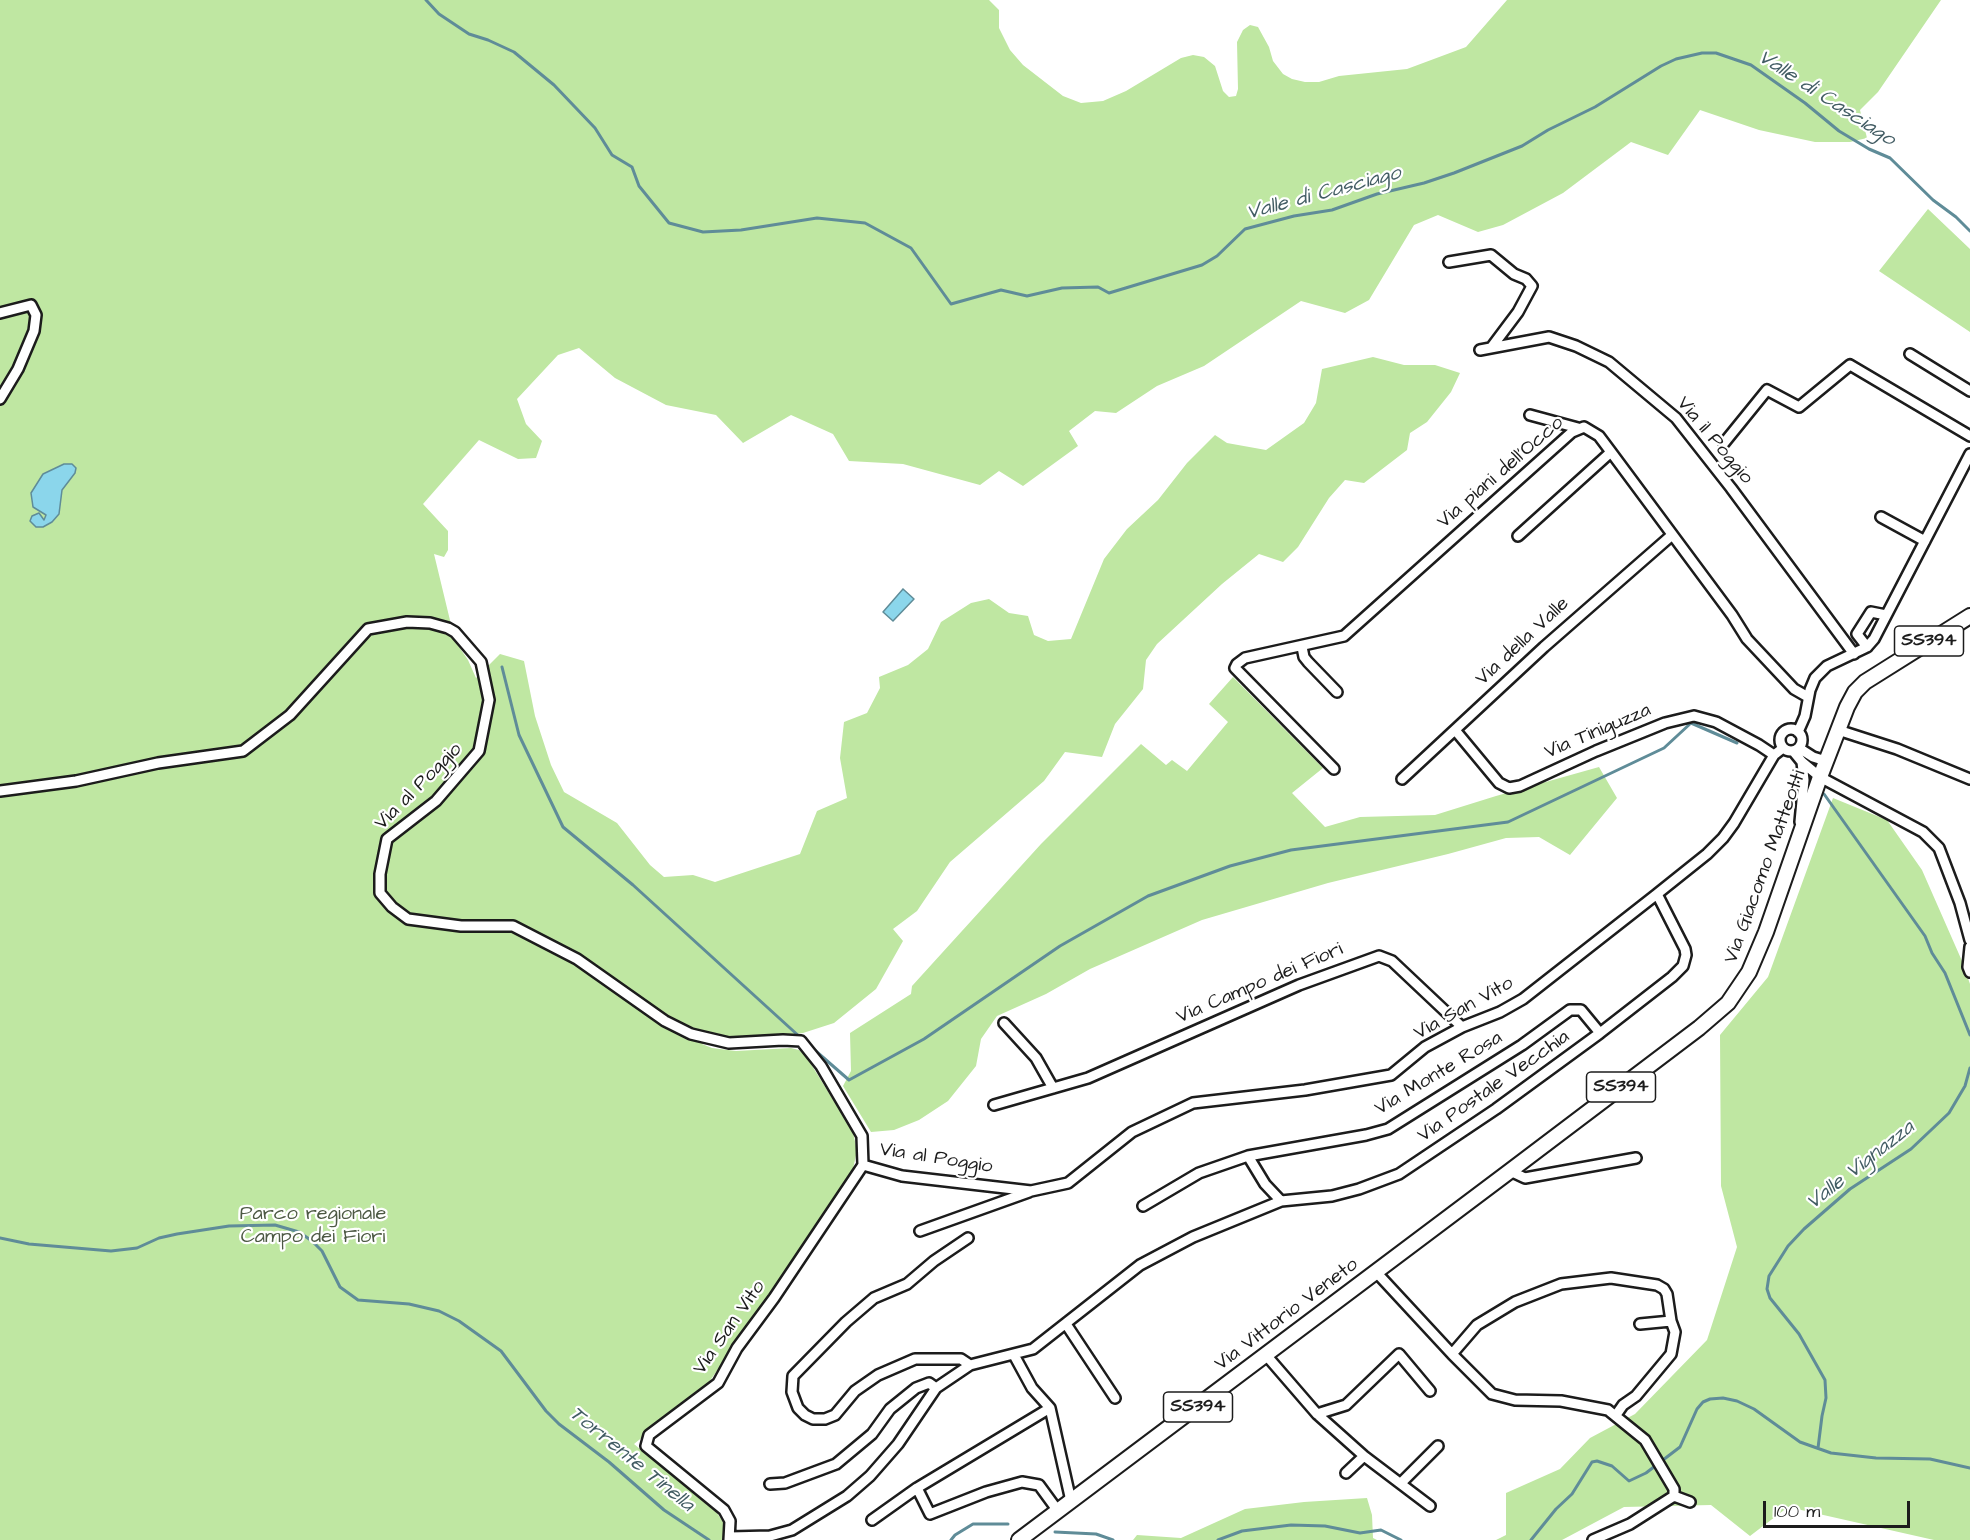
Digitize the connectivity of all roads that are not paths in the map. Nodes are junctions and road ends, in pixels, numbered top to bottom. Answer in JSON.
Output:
{"nodes":[{"id":1,"x":1449,"y":262,"type":"dead end"},
{"id":2,"x":0,"y":313,"type":"edge"},
{"id":3,"x":1491,"y":348,"type":"junction"},
{"id":4,"x":1480,"y":350,"type":"dead end"},
{"id":5,"x":1910,"y":354,"type":"dead end"},
{"id":6,"x":1970,"y":391,"type":"edge"},
{"id":7,"x":0,"y":399,"type":"edge"},
{"id":8,"x":1530,"y":415,"type":"dead end"},
{"id":9,"x":1578,"y":428,"type":"junction"},
{"id":10,"x":1970,"y":436,"type":"edge"},
{"id":11,"x":1724,"y":443,"type":"dead end"},
{"id":12,"x":1611,"y":452,"type":"junction"},
{"id":13,"x":1970,"y":454,"type":"edge"},
{"id":14,"x":1881,"y":517,"type":"dead end"},
{"id":15,"x":1672,"y":535,"type":"junction"},
{"id":16,"x":1518,"y":536,"type":"dead end"},
{"id":17,"x":1925,"y":541,"type":"junction"},
{"id":18,"x":1886,"y":615,"type":"junction"},
{"id":19,"x":1970,"y":616,"type":"edge"},
{"id":20,"x":1302,"y":647,"type":"junction"},
{"id":21,"x":1867,"y":647,"type":"junction"},
{"id":22,"x":1854,"y":654,"type":"junction"},
{"id":23,"x":1337,"y":692,"type":"dead end"},
{"id":24,"x":1808,"y":697,"type":"junction"},
{"id":25,"x":1455,"y":730,"type":"junction"},
{"id":26,"x":1838,"y":730,"type":"junction"},
{"id":27,"x":1798,"y":732,"type":"junction"},
{"id":28,"x":1783,"y":748,"type":"junction"},
{"id":29,"x":1796,"y":749,"type":"junction"},
{"id":30,"x":1774,"y":755,"type":"junction"},
{"id":31,"x":1826,"y":761,"type":"junction"},
{"id":32,"x":1802,"y":762,"type":"junction"},
{"id":33,"x":1334,"y":769,"type":"dead end"},
{"id":34,"x":1820,"y":777,"type":"junction"},
{"id":35,"x":1402,"y":779,"type":"dead end"},
{"id":36,"x":1970,"y":779,"type":"edge"},
{"id":37,"x":0,"y":792,"type":"edge"},
{"id":38,"x":1796,"y":847,"type":"junction"},
{"id":39,"x":1657,"y":894,"type":"junction"},
{"id":40,"x":1970,"y":940,"type":"edge"},
{"id":41,"x":1970,"y":947,"type":"edge"},
{"id":42,"x":1970,"y":972,"type":"edge"},
{"id":43,"x":1004,"y":1023,"type":"dead end"},
{"id":44,"x":1462,"y":1027,"type":"junction"},
{"id":45,"x":1600,"y":1033,"type":"junction"},
{"id":46,"x":1053,"y":1088,"type":"junction"},
{"id":47,"x":1227,"y":1097,"type":"joint"},
{"id":48,"x":994,"y":1105,"type":"dead end"},
{"id":49,"x":1248,"y":1156,"type":"junction"},
{"id":50,"x":1636,"y":1158,"type":"dead end"},
{"id":51,"x":863,"y":1166,"type":"junction"},
{"id":52,"x":1510,"y":1171,"type":"junction"},
{"id":53,"x":1031,"y":1191,"type":"junction"},
{"id":54,"x":1281,"y":1201,"type":"junction"},
{"id":55,"x":1143,"y":1206,"type":"dead end"},
{"id":56,"x":920,"y":1231,"type":"dead end"},
{"id":57,"x":969,"y":1238,"type":"dead end"},
{"id":58,"x":1376,"y":1272,"type":"junction"},
{"id":59,"x":1671,"y":1322,"type":"junction"},
{"id":60,"x":1066,"y":1324,"type":"junction"},
{"id":61,"x":1640,"y":1324,"type":"dead end"},
{"id":62,"x":1452,"y":1354,"type":"junction"},
{"id":63,"x":1014,"y":1355,"type":"junction"},
{"id":64,"x":1266,"y":1355,"type":"junction"},
{"id":65,"x":970,"y":1365,"type":"junction"},
{"id":66,"x":936,"y":1388,"type":"junction"},
{"id":67,"x":1430,"y":1391,"type":"dead end"},
{"id":68,"x":1115,"y":1398,"type":"dead end"},
{"id":69,"x":1050,"y":1408,"type":"junction"},
{"id":70,"x":1317,"y":1413,"type":"junction"},
{"id":71,"x":1616,"y":1415,"type":"junction"},
{"id":72,"x":1438,"y":1446,"type":"dead end"},
{"id":73,"x":1364,"y":1456,"type":"junction"},
{"id":74,"x":1346,"y":1473,"type":"dead end"},
{"id":75,"x":1401,"y":1483,"type":"junction"},
{"id":76,"x":770,"y":1484,"type":"dead end"},
{"id":77,"x":917,"y":1488,"type":"junction"},
{"id":78,"x":1674,"y":1496,"type":"junction"},
{"id":79,"x":1071,"y":1501,"type":"junction"},
{"id":80,"x":1690,"y":1502,"type":"dead end"},
{"id":81,"x":1430,"y":1506,"type":"dead end"},
{"id":82,"x":1058,"y":1511,"type":"junction"},
{"id":83,"x":872,"y":1520,"type":"dead end"},
{"id":84,"x":730,"y":1539,"type":"edge"},
{"id":85,"x":1019,"y":1540,"type":"edge"},
{"id":86,"x":1593,"y":1540,"type":"edge"}],
"edges":[{"from":1,"to":3,"type":"street"},
{"from":2,"to":7,"type":"street"},
{"from":3,"to":4,"type":"street","name":"Via il Poggio"},
{"from":3,"to":22,"type":"street","name":"Via il Poggio"},
{"from":5,"to":6,"type":"street"},
{"from":8,"to":9,"type":"street"},
{"from":9,"to":12,"type":"street","name":"Via piani dell'Occo"},
{"from":9,"to":20,"type":"street","name":"Via piani dell'Occo"},
{"from":10,"to":11,"type":"street"},
{"from":12,"to":15,"type":"street","name":"Via piani dell'Occo"},
{"from":12,"to":16,"type":"street"},
{"from":13,"to":17,"type":"street"},
{"from":14,"to":17,"type":"street"},
{"from":15,"to":24,"type":"street","name":"Via piani dell'Occo"},
{"from":15,"to":25,"type":"street","name":"Via della Valle"},
{"from":17,"to":18,"type":"street"},
{"from":18,"to":21,"type":"street"},
{"from":18,"to":21,"type":"street"},
{"from":19,"to":26,"type":"main road","name":"Via Giacomo Matteotti","number":"SS394"},
{"from":20,"to":23,"type":"street"},
{"from":20,"to":33,"type":"street","name":"Via piani dell'Occo"},
{"from":21,"to":22,"type":"street"},
{"from":22,"to":24,"type":"street"},
{"from":24,"to":27,"type":"street"},
{"from":25,"to":30,"type":"street","name":"Via Tiniguzza"},
{"from":25,"to":35,"type":"street","name":"Via della Valle"},
{"from":26,"to":31,"type":"main road","name":"Via Giacomo Matteotti","number":"SS394"},
{"from":26,"to":36,"type":"street"},
{"from":27,"to":28,"type":"street"},
{"from":27,"to":29,"type":"street"},
{"from":28,"to":29,"type":"street"},
{"from":28,"to":30,"type":"street"},
{"from":29,"to":31,"type":"street"},
{"from":29,"to":32,"type":"street"},
{"from":30,"to":39,"type":"street"},
{"from":31,"to":34,"type":"main road","name":"Via Giacomo Matteotti","number":"SS394"},
{"from":32,"to":34,"type":"street"},
{"from":32,"to":38,"type":"street"},
{"from":34,"to":38,"type":"main road","name":"Via Giacomo Matteotti","number":"SS394"},
{"from":34,"to":40,"type":"street"},
{"from":37,"to":51,"type":"street","name":"Via al Poggio"},
{"from":38,"to":52,"type":"main road","name":"Via Giacomo Matteotti","number":"SS394"},
{"from":39,"to":44,"type":"street","name":"Via San Vito"},
{"from":39,"to":45,"type":"street","name":"Via Postale Vecchia"},
{"from":41,"to":42,"type":"street"},
{"from":43,"to":46,"type":"street"},
{"from":44,"to":46,"type":"street","name":"Via Campo dei Fiori"},
{"from":44,"to":47,"type":"street","name":"Via San Vito"},
{"from":45,"to":49,"type":"street","name":"Via Monte Rosa"},
{"from":45,"to":54,"type":"street","name":"Via Postale Vecchia"},
{"from":46,"to":48,"type":"street","name":"Via Campo dei Fiori"},
{"from":47,"to":53,"type":"street","name":"Via al Poggio"},
{"from":49,"to":54,"type":"street"},
{"from":49,"to":55,"type":"street","name":"Via Monte Rosa"},
{"from":50,"to":52,"type":"street"},
{"from":51,"to":53,"type":"street","name":"Via al Poggio"},
{"from":51,"to":84,"type":"street","name":"Via San Vito"},
{"from":52,"to":58,"type":"main road","name":"Via Giacomo Matteotti","number":"SS394"},
{"from":53,"to":56,"type":"street","name":"Via al Poggio"},
{"from":54,"to":60,"type":"street","name":"Via Postale Vecchia"},
{"from":57,"to":65,"type":"street","name":"Via Postale Vecchia"},
{"from":58,"to":62,"type":"street"},
{"from":58,"to":64,"type":"main road","name":"Via Vittorio Veneto","number":"SS394"},
{"from":59,"to":61,"type":"street"},
{"from":59,"to":62,"type":"street"},
{"from":59,"to":71,"type":"street"},
{"from":60,"to":63,"type":"street","name":"Via Postale Vecchia"},
{"from":60,"to":68,"type":"street"},
{"from":62,"to":71,"type":"street"},
{"from":63,"to":65,"type":"street","name":"Via Postale Vecchia"},
{"from":63,"to":69,"type":"street"},
{"from":64,"to":70,"type":"street"},
{"from":64,"to":79,"type":"main road","name":"Via Vittorio Veneto","number":"SS394"},
{"from":65,"to":66,"type":"street","name":"Via Postale Vecchia"},
{"from":66,"to":76,"type":"street","name":"Via Postale Vecchia"},
{"from":66,"to":84,"type":"street","name":"Via Postale Vecchia"},
{"from":67,"to":70,"type":"street"},
{"from":69,"to":77,"type":"street"},
{"from":69,"to":79,"type":"street"},
{"from":70,"to":73,"type":"street"},
{"from":71,"to":78,"type":"street"},
{"from":72,"to":75,"type":"street"},
{"from":73,"to":74,"type":"street"},
{"from":73,"to":75,"type":"street"},
{"from":75,"to":81,"type":"street"},
{"from":77,"to":82,"type":"street"},
{"from":77,"to":83,"type":"street"},
{"from":78,"to":80,"type":"street"},
{"from":78,"to":86,"type":"street"},
{"from":79,"to":82,"type":"main road","name":"Via Vittorio Veneto","number":"SS394"},
{"from":82,"to":85,"type":"main road","name":"Via Vittorio Veneto","number":"SS394"}]}
